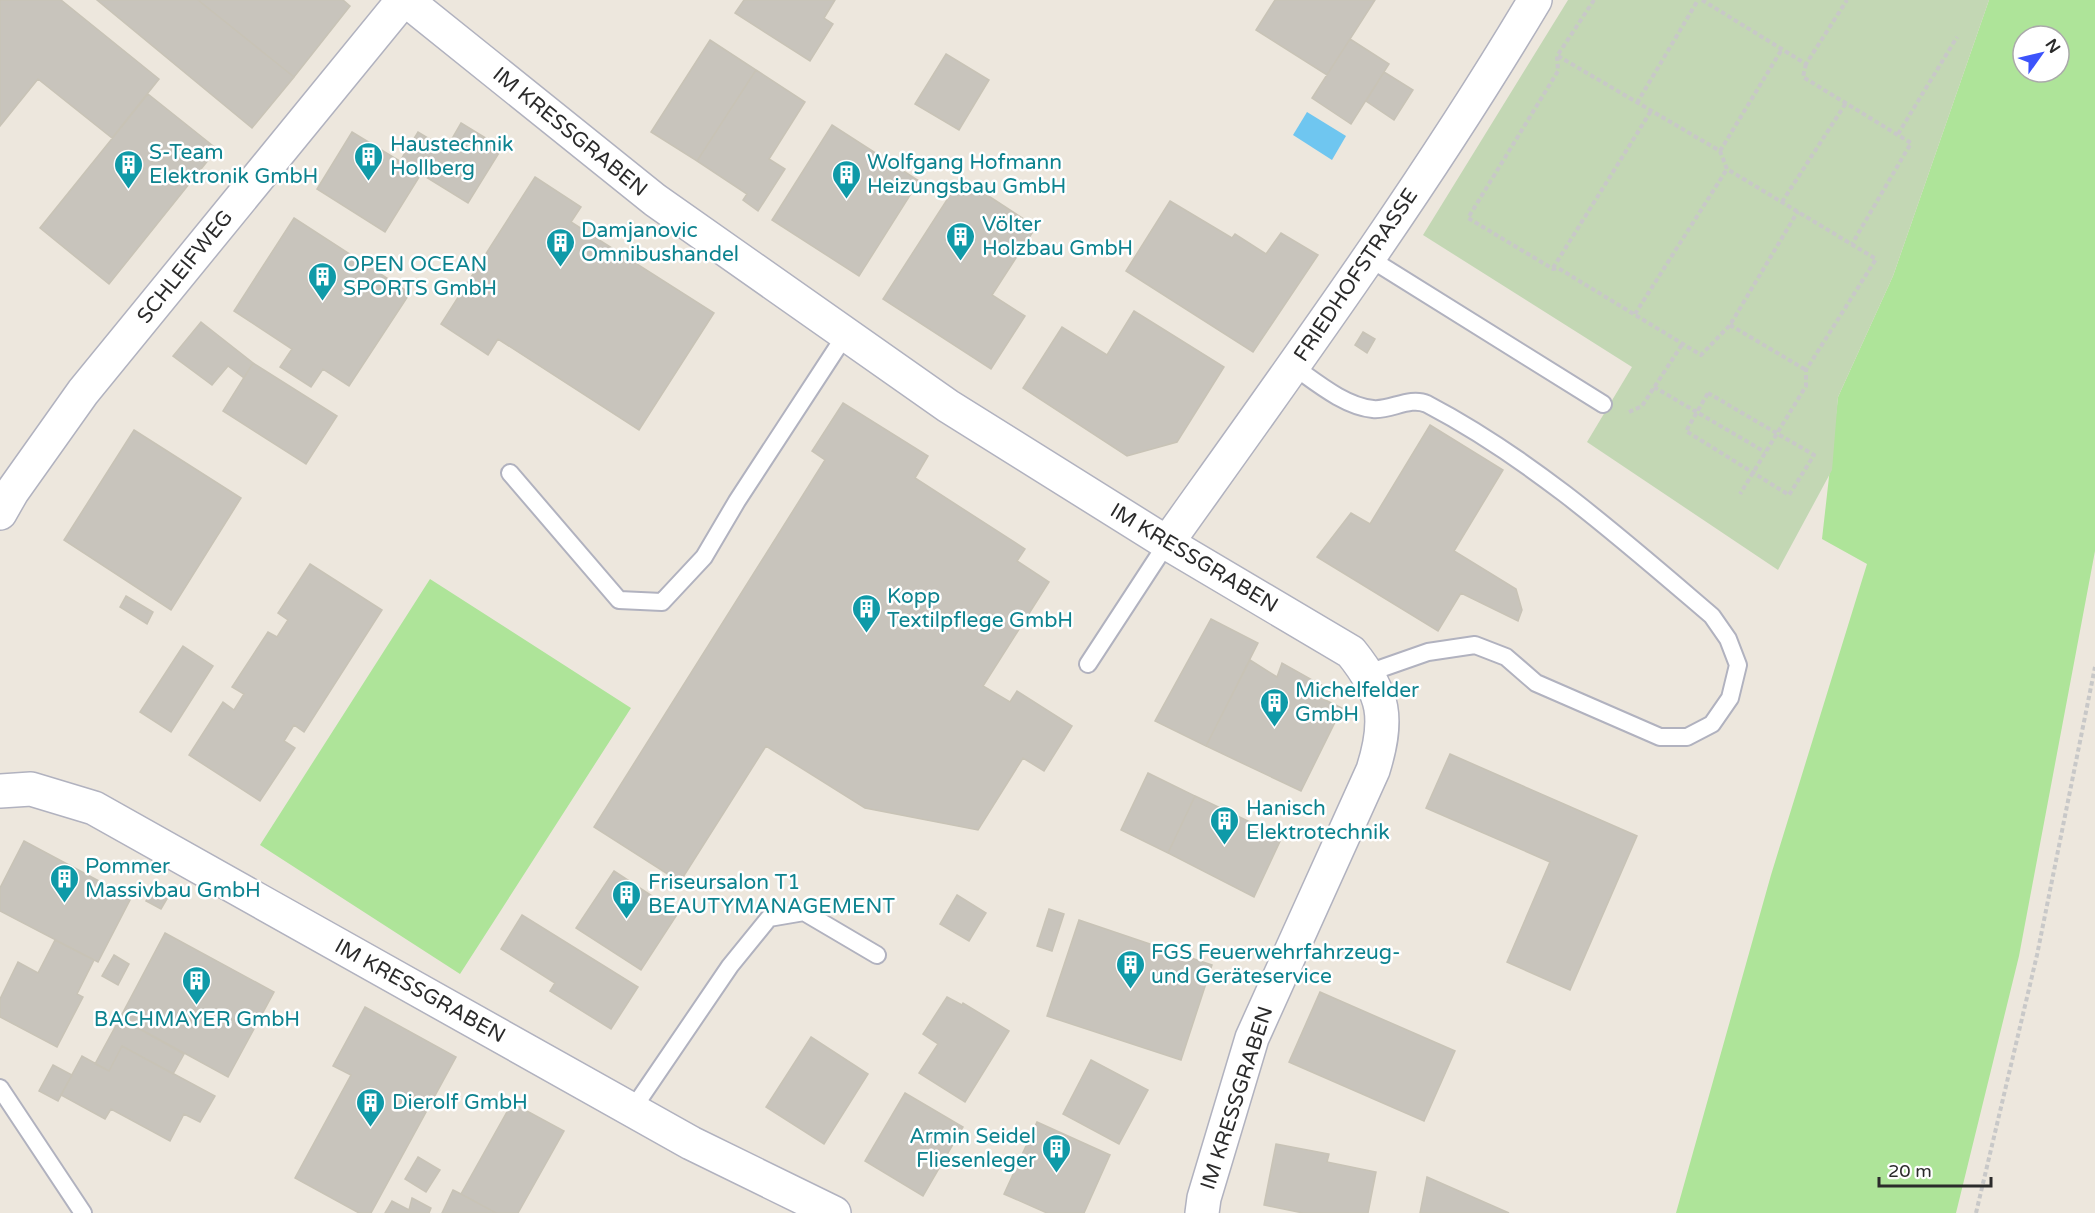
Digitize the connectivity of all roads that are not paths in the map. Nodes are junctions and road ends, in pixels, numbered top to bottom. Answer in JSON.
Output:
{"nodes":[{"id":1,"x":405,"y":0,"type":"edge"},
{"id":2,"x":1535,"y":0,"type":"edge"},
{"id":3,"x":1369,"y":258,"type":"junction"},
{"id":4,"x":846,"y":334,"type":"junction"},
{"id":5,"x":1293,"y":366,"type":"junction"},
{"id":6,"x":1603,"y":404,"type":"road end"},
{"id":7,"x":510,"y":473,"type":"dead end"},
{"id":8,"x":0,"y":513,"type":"edge"},
{"id":9,"x":1167,"y":543,"type":"junction"},
{"id":10,"x":1088,"y":664,"type":"dead end"},
{"id":11,"x":1368,"y":673,"type":"junction"},
{"id":12,"x":0,"y":790,"type":"edge"},
{"id":13,"x":877,"y":955,"type":"dead end"},
{"id":14,"x":0,"y":1088,"type":"edge"},
{"id":15,"x":632,"y":1110,"type":"junction"},
{"id":16,"x":83,"y":1213,"type":"edge"},
{"id":17,"x":834,"y":1213,"type":"edge"},
{"id":18,"x":1202,"y":1213,"type":"edge"}],
"edges":[{"from":1,"to":4,"type":"street","name":"IM KRESSGRABEN"},
{"from":1,"to":8,"type":"street","name":"SCHLEIFWEG"},
{"from":2,"to":3,"type":"street","name":"FRIEDHOFSTRASSE"},
{"from":3,"to":5,"type":"street","name":"FRIEDHOFSTRASSE"},
{"from":3,"to":6,"type":"lane"},
{"from":4,"to":7,"type":"lane"},
{"from":4,"to":9,"type":"street","name":"IM KRESSGRABEN"},
{"from":5,"to":9,"type":"street","name":"FRIEDHOFSTRASSE"},
{"from":5,"to":11,"type":"lane"},
{"from":9,"to":10,"type":"lane"},
{"from":9,"to":11,"type":"street","name":"IM KRESSGRABEN"},
{"from":11,"to":18,"type":"street","name":"IM KRESSGRABEN"},
{"from":12,"to":15,"type":"street","name":"IM KRESSGRABEN"},
{"from":13,"to":15,"type":"lane"},
{"from":14,"to":16,"type":"lane"},
{"from":15,"to":17,"type":"street","name":"IM KRESSGRABEN"}]}
